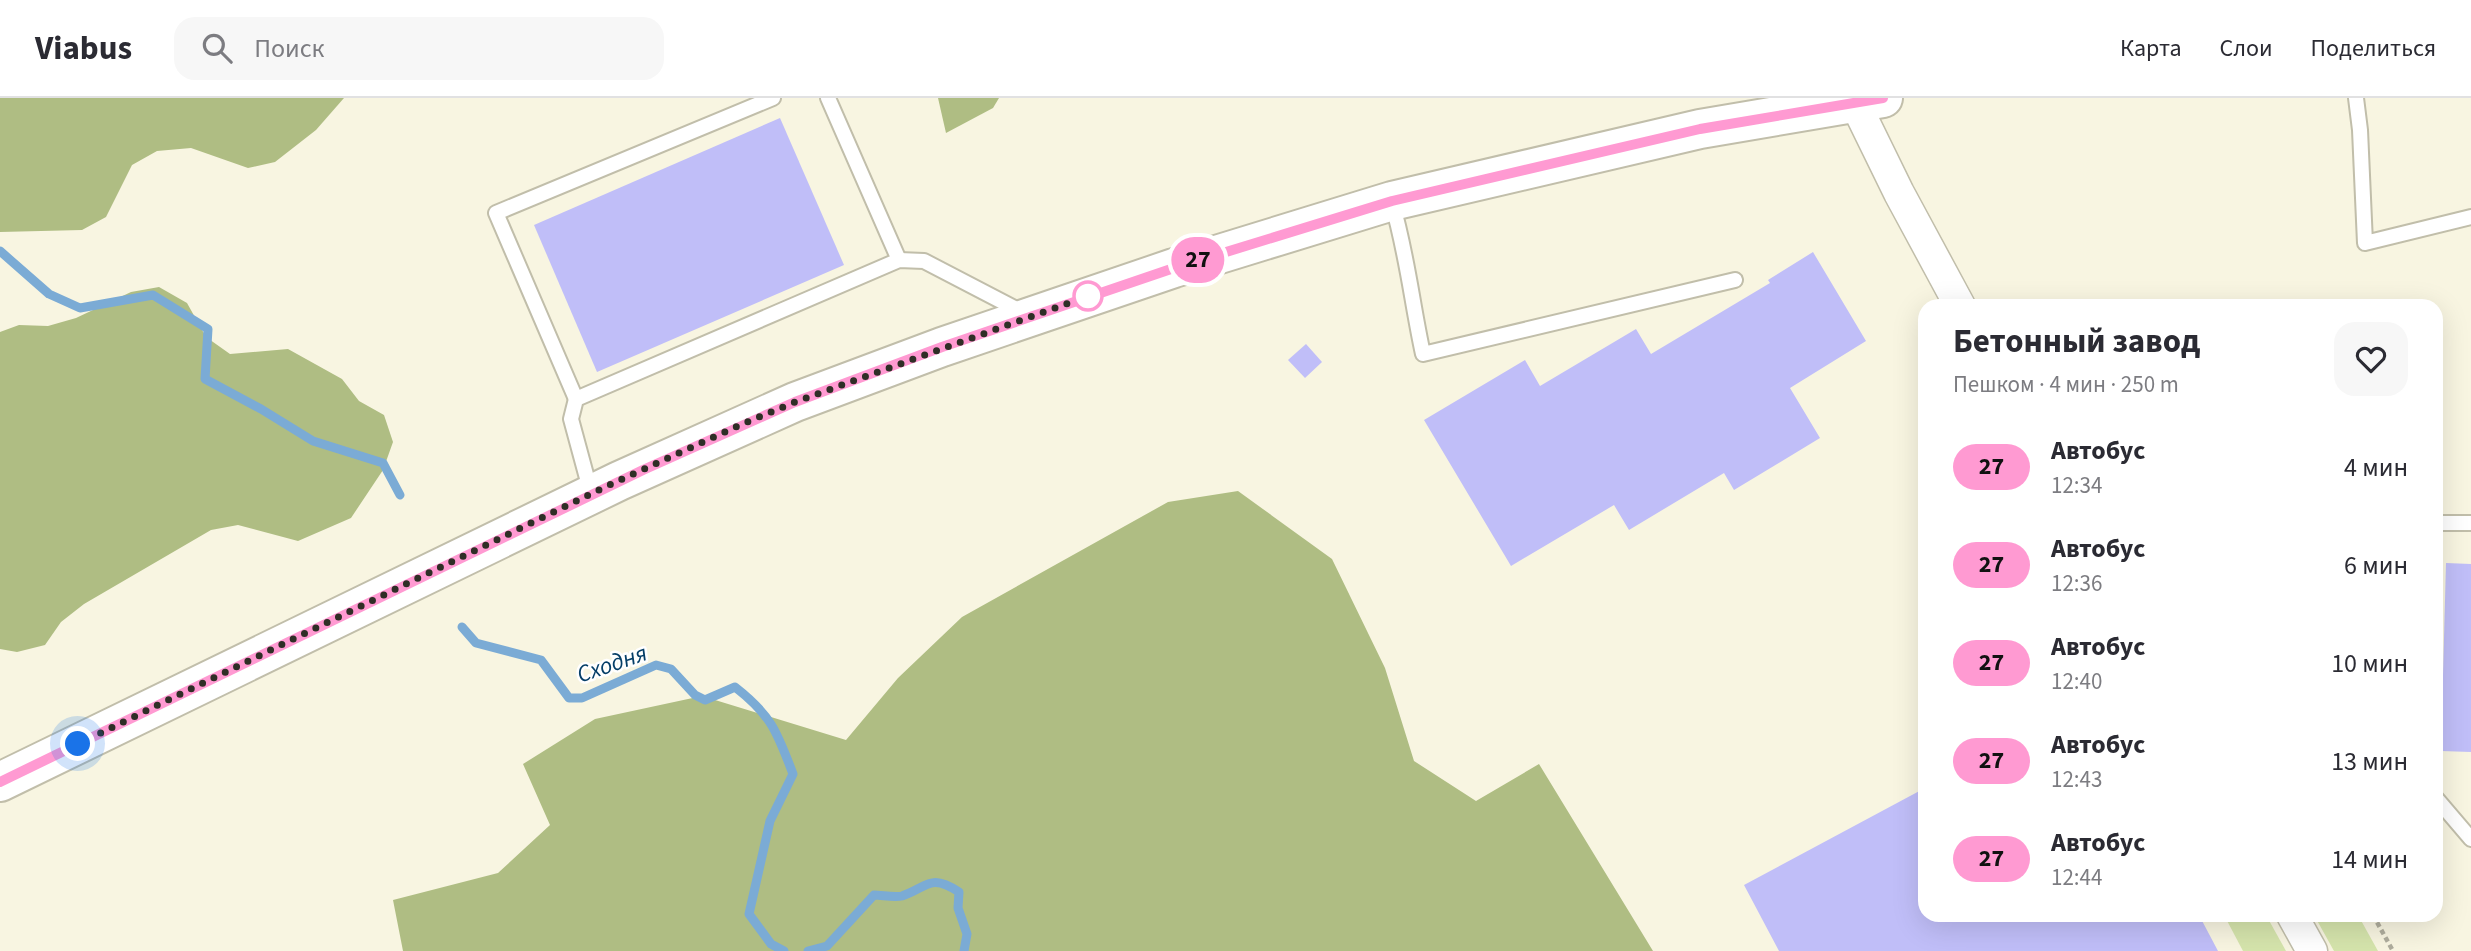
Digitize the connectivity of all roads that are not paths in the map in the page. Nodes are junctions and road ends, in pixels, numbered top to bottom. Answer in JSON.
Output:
{"nodes":[{"id":1,"x":773,"y":98,"type":"edge"},
{"id":2,"x":828,"y":98,"type":"edge"},
{"id":3,"x":2356,"y":98,"type":"edge"},
{"id":4,"x":1869,"y":100,"type":"edge"},
{"id":5,"x":1392,"y":201,"type":"junction"},
{"id":6,"x":2471,"y":218,"type":"edge"},
{"id":7,"x":899,"y":260,"type":"junction"},
{"id":8,"x":1735,"y":280,"type":"dead end"},
{"id":9,"x":1956,"y":299,"type":"edge"},
{"id":10,"x":1029,"y":316,"type":"junction"},
{"id":11,"x":576,"y":399,"type":"junction"},
{"id":12,"x":591,"y":494,"type":"junction"},
{"id":13,"x":2443,"y":523,"type":"edge"},
{"id":14,"x":2471,"y":523,"type":"edge"},
{"id":15,"x":0,"y":782,"type":"edge"},
{"id":16,"x":2443,"y":806,"type":"edge"},
{"id":17,"x":2471,"y":838,"type":"edge"},
{"id":18,"x":2296,"y":922,"type":"edge"},
{"id":19,"x":2312,"y":951,"type":"edge"}],
"edges":[{"from":1,"to":11,"type":"lane"},
{"from":2,"to":7,"type":"lane"},
{"from":3,"to":6,"type":"lane"},
{"from":4,"to":5,"type":"street"},
{"from":4,"to":9,"type":"street"},
{"from":5,"to":8,"type":"lane"},
{"from":5,"to":10,"type":"street"},
{"from":7,"to":10,"type":"lane"},
{"from":7,"to":11,"type":"lane"},
{"from":10,"to":12,"type":"street"},
{"from":11,"to":12,"type":"lane"},
{"from":12,"to":15,"type":"street"},
{"from":13,"to":14,"type":"lane"},
{"from":16,"to":17,"type":"lane"},
{"from":18,"to":19,"type":"street"}]}
